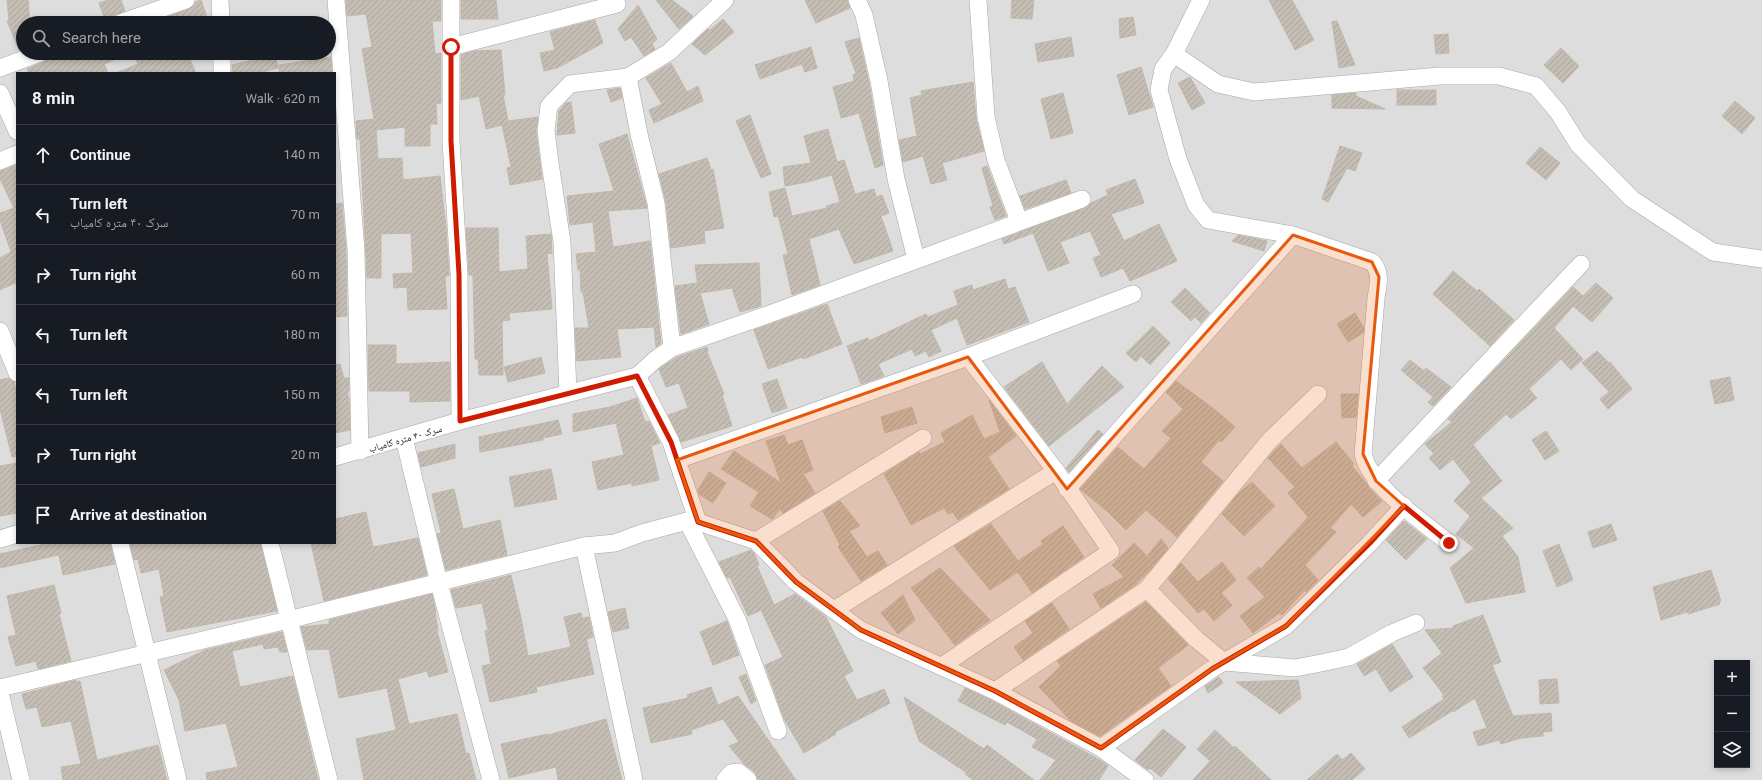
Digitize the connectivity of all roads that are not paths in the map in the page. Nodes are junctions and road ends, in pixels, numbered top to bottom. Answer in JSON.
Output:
{"nodes":[{"id":1,"x":186,"y":0,"type":"edge"},
{"id":2,"x":220,"y":0,"type":"edge"},
{"id":3,"x":336,"y":0,"type":"edge"},
{"id":4,"x":451,"y":0,"type":"edge"},
{"id":5,"x":614,"y":0,"type":"edge"},
{"id":6,"x":725,"y":0,"type":"edge"},
{"id":7,"x":857,"y":0,"type":"edge"},
{"id":8,"x":978,"y":0,"type":"edge"},
{"id":9,"x":1201,"y":0,"type":"edge"},
{"id":10,"x":140,"y":16,"type":"edge"},
{"id":11,"x":220,"y":16,"type":"edge"},
{"id":12,"x":451,"y":47,"type":"junction"},
{"id":13,"x":1174,"y":54,"type":"junction"},
{"id":14,"x":21,"y":60,"type":"edge"},
{"id":15,"x":222,"y":60,"type":"edge"},
{"id":16,"x":0,"y":68,"type":"edge"},
{"id":17,"x":222,"y":72,"type":"edge"},
{"id":18,"x":628,"y":77,"type":"junction"},
{"id":19,"x":0,"y":93,"type":"edge"},
{"id":20,"x":16,"y":129,"type":"edge"},
{"id":21,"x":16,"y":154,"type":"edge"},
{"id":22,"x":0,"y":161,"type":"edge"},
{"id":23,"x":1082,"y":199,"type":"dead end"},
{"id":24,"x":1019,"y":221,"type":"junction"},
{"id":25,"x":1293,"y":235,"type":"junction"},
{"id":26,"x":916,"y":259,"type":"junction"},
{"id":27,"x":1762,"y":259,"type":"edge"},
{"id":28,"x":1581,"y":264,"type":"dead end"},
{"id":29,"x":1133,"y":294,"type":"dead end"},
{"id":30,"x":0,"y":331,"type":"edge"},
{"id":31,"x":672,"y":348,"type":"junction"},
{"id":32,"x":968,"y":357,"type":"junction"},
{"id":33,"x":16,"y":371,"type":"edge"},
{"id":34,"x":637,"y":376,"type":"junction"},
{"id":35,"x":568,"y":393,"type":"junction"},
{"id":36,"x":1318,"y":394,"type":"dead end"},
{"id":37,"x":460,"y":421,"type":"junction"},
{"id":38,"x":404,"y":438,"type":"junction"},
{"id":39,"x":923,"y":438,"type":"dead end"},
{"id":40,"x":360,"y":451,"type":"junction"},
{"id":41,"x":336,"y":457,"type":"edge"},
{"id":42,"x":677,"y":460,"type":"junction"},
{"id":43,"x":1056,"y":471,"type":"junction"},
{"id":44,"x":1376,"y":481,"type":"junction"},
{"id":45,"x":1067,"y":489,"type":"junction"},
{"id":46,"x":1404,"y":506,"type":"junction"},
{"id":47,"x":693,"y":521,"type":"junction"},
{"id":48,"x":16,"y":534,"type":"edge"},
{"id":49,"x":0,"y":538,"type":"edge"},
{"id":50,"x":756,"y":541,"type":"junction"},
{"id":51,"x":1449,"y":543,"type":"dead end"},
{"id":52,"x":120,"y":544,"type":"edge"},
{"id":53,"x":270,"y":544,"type":"edge"},
{"id":54,"x":584,"y":546,"type":"junction"},
{"id":55,"x":439,"y":583,"type":"junction"},
{"id":56,"x":1147,"y":589,"type":"junction"},
{"id":57,"x":834,"y":610,"type":"junction"},
{"id":58,"x":288,"y":620,"type":"junction"},
{"id":59,"x":1416,"y":623,"type":"dead end"},
{"id":60,"x":146,"y":653,"type":"junction"},
{"id":61,"x":1224,"y":662,"type":"junction"},
{"id":62,"x":942,"y":666,"type":"junction"},
{"id":63,"x":0,"y":688,"type":"edge"},
{"id":64,"x":995,"y":691,"type":"junction"},
{"id":65,"x":0,"y":693,"type":"edge"},
{"id":66,"x":778,"y":731,"type":"dead end"},
{"id":67,"x":1101,"y":748,"type":"junction"},
{"id":68,"x":21,"y":780,"type":"edge"},
{"id":69,"x":178,"y":780,"type":"edge"},
{"id":70,"x":328,"y":780,"type":"edge"},
{"id":71,"x":491,"y":780,"type":"edge"},
{"id":72,"x":634,"y":780,"type":"edge"},
{"id":73,"x":725,"y":780,"type":"edge"},
{"id":74,"x":748,"y":780,"type":"edge"},
{"id":75,"x":1145,"y":780,"type":"edge"}],
"edges":[{"from":1,"to":10,"type":"street"},
{"from":2,"to":11,"type":"street"},
{"from":3,"to":40,"type":"street"},
{"from":4,"to":12,"type":"street"},
{"from":5,"to":12,"type":"street"},
{"from":6,"to":18,"type":"street"},
{"from":7,"to":26,"type":"street"},
{"from":8,"to":24,"type":"street"},
{"from":9,"to":13,"type":"street"},
{"from":12,"to":37,"type":"street"},
{"from":13,"to":25,"type":"street"},
{"from":13,"to":27,"type":"street"},
{"from":14,"to":16,"type":"street"},
{"from":15,"to":17,"type":"street"},
{"from":18,"to":31,"type":"street"},
{"from":18,"to":35,"type":"street"},
{"from":19,"to":20,"type":"street"},
{"from":21,"to":22,"type":"street"},
{"from":23,"to":24,"type":"street"},
{"from":24,"to":26,"type":"street"},
{"from":25,"to":44,"type":"street"},
{"from":25,"to":45,"type":"street"},
{"from":26,"to":31,"type":"street"},
{"from":28,"to":44,"type":"street"},
{"from":29,"to":32,"type":"street"},
{"from":30,"to":33,"type":"street"},
{"from":31,"to":34,"type":"street"},
{"from":32,"to":42,"type":"street"},
{"from":32,"to":43,"type":"street"},
{"from":34,"to":35,"type":"street","name":"سرک ۴۰ متره کامیاب"},
{"from":34,"to":42,"type":"street"},
{"from":35,"to":37,"type":"street","name":"سرک ۴۰ متره کامیاب"},
{"from":36,"to":56,"type":"street"},
{"from":37,"to":38,"type":"street","name":"سرک ۴۰ متره کامیاب"},
{"from":38,"to":40,"type":"street","name":"سرک ۴۰ متره کامیاب"},
{"from":38,"to":55,"type":"street"},
{"from":39,"to":50,"type":"street"},
{"from":40,"to":41,"type":"street","name":"سرک ۴۰ متره کامیاب"},
{"from":42,"to":47,"type":"street"},
{"from":43,"to":45,"type":"street"},
{"from":43,"to":57,"type":"street"},
{"from":44,"to":46,"type":"street"},
{"from":45,"to":62,"type":"street"},
{"from":46,"to":51,"type":"street"},
{"from":46,"to":61,"type":"street"},
{"from":47,"to":50,"type":"street"},
{"from":47,"to":54,"type":"street"},
{"from":47,"to":66,"type":"street"},
{"from":48,"to":49,"type":"street"},
{"from":50,"to":57,"type":"street"},
{"from":52,"to":60,"type":"street"},
{"from":53,"to":58,"type":"street"},
{"from":54,"to":55,"type":"street"},
{"from":54,"to":72,"type":"street"},
{"from":55,"to":58,"type":"street"},
{"from":55,"to":71,"type":"street"},
{"from":56,"to":61,"type":"street"},
{"from":56,"to":64,"type":"street"},
{"from":57,"to":62,"type":"street"},
{"from":58,"to":60,"type":"street"},
{"from":58,"to":70,"type":"street"},
{"from":59,"to":61,"type":"street"},
{"from":60,"to":63,"type":"street"},
{"from":60,"to":69,"type":"street"},
{"from":61,"to":67,"type":"street"},
{"from":62,"to":64,"type":"street"},
{"from":64,"to":67,"type":"street"},
{"from":65,"to":68,"type":"street"},
{"from":67,"to":75,"type":"street"},
{"from":73,"to":74,"type":"street"}]}
